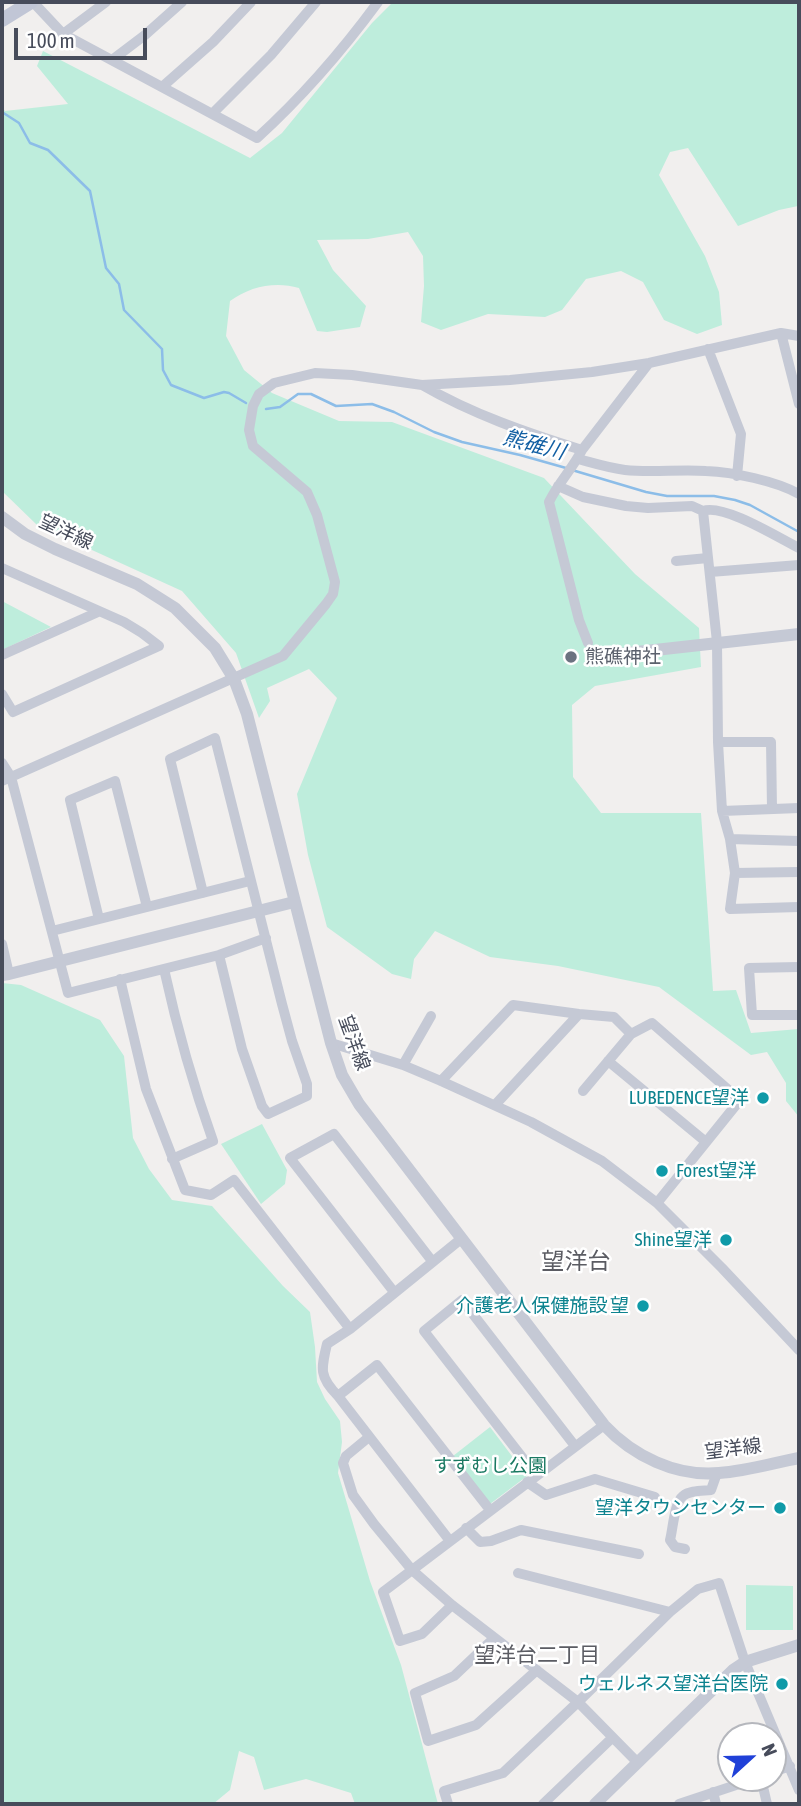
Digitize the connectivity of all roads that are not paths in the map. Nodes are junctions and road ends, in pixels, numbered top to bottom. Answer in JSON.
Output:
{"nodes":[{"id":1,"x":32,"y":2,"type":"edge"},
{"id":2,"x":106,"y":2,"type":"edge"},
{"id":3,"x":182,"y":2,"type":"edge"},
{"id":4,"x":251,"y":2,"type":"edge"},
{"id":5,"x":316,"y":2,"type":"edge"},
{"id":6,"x":378,"y":2,"type":"edge"},
{"id":7,"x":2,"y":20,"type":"edge"},
{"id":8,"x":62,"y":34,"type":"junction"},
{"id":9,"x":111,"y":60,"type":"junction"},
{"id":10,"x":162,"y":87,"type":"junction"},
{"id":11,"x":212,"y":114,"type":"junction"},
{"id":12,"x":781,"y":333,"type":"junction"},
{"id":13,"x":799,"y":336,"type":"edge"},
{"id":14,"x":708,"y":349,"type":"junction"},
{"id":15,"x":649,"y":363,"type":"junction"},
{"id":16,"x":422,"y":385,"type":"junction"},
{"id":17,"x":799,"y":404,"type":"edge"},
{"id":18,"x":578,"y":458,"type":"junction"},
{"id":19,"x":737,"y":476,"type":"junction"},
{"id":20,"x":558,"y":486,"type":"junction"},
{"id":21,"x":799,"y":494,"type":"edge"},
{"id":22,"x":703,"y":511,"type":"junction"},
{"id":23,"x":2,"y":517,"type":"edge"},
{"id":24,"x":799,"y":548,"type":"edge"},
{"id":25,"x":708,"y":558,"type":"junction"},
{"id":26,"x":676,"y":561,"type":"dead end"},
{"id":27,"x":799,"y":565,"type":"edge"},
{"id":28,"x":2,"y":568,"type":"edge"},
{"id":29,"x":710,"y":572,"type":"junction"},
{"id":30,"x":98,"y":612,"type":"junction"},
{"id":31,"x":799,"y":634,"type":"edge"},
{"id":32,"x":717,"y":642,"type":"junction"},
{"id":33,"x":588,"y":643,"type":"dead end"},
{"id":34,"x":619,"y":654,"type":"dead end"},
{"id":35,"x":2,"y":655,"type":"edge"},
{"id":36,"x":234,"y":679,"type":"junction"},
{"id":37,"x":2,"y":694,"type":"edge"},
{"id":38,"x":718,"y":742,"type":"junction"},
{"id":39,"x":2,"y":763,"type":"edge"},
{"id":40,"x":6,"y":779,"type":"edge"},
{"id":41,"x":799,"y":808,"type":"edge"},
{"id":42,"x":772,"y":809,"type":"junction"},
{"id":43,"x":722,"y":811,"type":"junction"},
{"id":44,"x":730,"y":839,"type":"junction"},
{"id":45,"x":799,"y":841,"type":"edge"},
{"id":46,"x":799,"y":872,"type":"edge"},
{"id":47,"x":735,"y":873,"type":"junction"},
{"id":48,"x":250,"y":881,"type":"junction"},
{"id":49,"x":203,"y":893,"type":"junction"},
{"id":50,"x":294,"y":902,"type":"junction"},
{"id":51,"x":147,"y":907,"type":"junction"},
{"id":52,"x":799,"y":907,"type":"edge"},
{"id":53,"x":258,"y":910,"type":"junction"},
{"id":54,"x":99,"y":919,"type":"junction"},
{"id":55,"x":52,"y":931,"type":"junction"},
{"id":56,"x":266,"y":938,"type":"junction"},
{"id":57,"x":2,"y":944,"type":"edge"},
{"id":58,"x":219,"y":955,"type":"junction"},
{"id":59,"x":59,"y":961,"type":"junction"},
{"id":60,"x":799,"y":967,"type":"edge"},
{"id":61,"x":164,"y":969,"type":"junction"},
{"id":62,"x":5,"y":974,"type":"edge"},
{"id":63,"x":120,"y":979,"type":"junction"},
{"id":64,"x":579,"y":1014,"type":"junction"},
{"id":65,"x":799,"y":1015,"type":"edge"},
{"id":66,"x":431,"y":1016,"type":"dead end"},
{"id":67,"x":631,"y":1034,"type":"junction"},
{"id":68,"x":331,"y":1043,"type":"junction"},
{"id":69,"x":608,"y":1061,"type":"junction"},
{"id":70,"x":403,"y":1065,"type":"junction"},
{"id":71,"x":441,"y":1081,"type":"junction"},
{"id":72,"x":583,"y":1091,"type":"dead end"},
{"id":73,"x":495,"y":1105,"type":"junction"},
{"id":74,"x":706,"y":1142,"type":"junction"},
{"id":75,"x":172,"y":1159,"type":"junction"},
{"id":76,"x":657,"y":1203,"type":"junction"},
{"id":77,"x":461,"y":1239,"type":"junction"},
{"id":78,"x":432,"y":1261,"type":"junction"},
{"id":79,"x":394,"y":1292,"type":"junction"},
{"id":80,"x":350,"y":1329,"type":"junction"},
{"id":81,"x":799,"y":1350,"type":"edge"},
{"id":82,"x":338,"y":1396,"type":"junction"},
{"id":83,"x":604,"y":1425,"type":"junction"},
{"id":84,"x":369,"y":1437,"type":"junction"},
{"id":85,"x":575,"y":1446,"type":"junction"},
{"id":86,"x":799,"y":1458,"type":"edge"},
{"id":87,"x":717,"y":1473,"type":"junction"},
{"id":88,"x":531,"y":1478,"type":"junction"},
{"id":89,"x":655,"y":1497,"type":"dead end"},
{"id":90,"x":490,"y":1510,"type":"junction"},
{"id":91,"x":466,"y":1528,"type":"junction"},
{"id":92,"x":450,"y":1541,"type":"junction"},
{"id":93,"x":685,"y":1549,"type":"dead end"},
{"id":94,"x":639,"y":1554,"type":"dead end"},
{"id":95,"x":412,"y":1570,"type":"junction"},
{"id":96,"x":518,"y":1573,"type":"dead end"},
{"id":97,"x":452,"y":1605,"type":"junction"},
{"id":98,"x":670,"y":1612,"type":"junction"},
{"id":99,"x":494,"y":1638,"type":"junction"},
{"id":100,"x":799,"y":1645,"type":"edge"},
{"id":101,"x":745,"y":1662,"type":"junction"},
{"id":102,"x":537,"y":1670,"type":"junction"},
{"id":103,"x":578,"y":1703,"type":"junction"},
{"id":104,"x":612,"y":1738,"type":"junction"},
{"id":105,"x":637,"y":1762,"type":"junction"},
{"id":106,"x":790,"y":1766,"type":"junction"},
{"id":107,"x":787,"y":1767,"type":"edge"},
{"id":108,"x":799,"y":1790,"type":"edge"},
{"id":109,"x":717,"y":1791,"type":"edge"},
{"id":110,"x":713,"y":1792,"type":"junction"},
{"id":111,"x":597,"y":1803,"type":"edge"},
{"id":112,"x":449,"y":1804,"type":"edge"},
{"id":113,"x":543,"y":1804,"type":"edge"},
{"id":114,"x":679,"y":1804,"type":"edge"},
{"id":115,"x":716,"y":1804,"type":"edge"}],
"edges":[{"from":1,"to":7,"type":"main road"},
{"from":1,"to":8,"type":"street"},
{"from":2,"to":8,"type":"street"},
{"from":3,"to":9,"type":"street"},
{"from":4,"to":10,"type":"street"},
{"from":5,"to":11,"type":"street"},
{"from":6,"to":11,"type":"street"},
{"from":8,"to":9,"type":"street"},
{"from":9,"to":10,"type":"street"},
{"from":10,"to":11,"type":"street"},
{"from":12,"to":13,"type":"street"},
{"from":12,"to":14,"type":"street"},
{"from":12,"to":17,"type":"street"},
{"from":14,"to":15,"type":"street"},
{"from":14,"to":19,"type":"street"},
{"from":15,"to":16,"type":"street"},
{"from":15,"to":18,"type":"street"},
{"from":16,"to":18,"type":"street"},
{"from":16,"to":36,"type":"street"},
{"from":18,"to":19,"type":"street"},
{"from":18,"to":20,"type":"street"},
{"from":19,"to":21,"type":"street"},
{"from":20,"to":22,"type":"street"},
{"from":20,"to":33,"type":"street"},
{"from":22,"to":24,"type":"street"},
{"from":22,"to":25,"type":"street"},
{"from":23,"to":36,"type":"street","name":"望洋線"},
{"from":25,"to":26,"type":"street"},
{"from":25,"to":29,"type":"street"},
{"from":27,"to":29,"type":"street"},
{"from":28,"to":30,"type":"street"},
{"from":29,"to":32,"type":"street"},
{"from":30,"to":35,"type":"street"},
{"from":30,"to":37,"type":"street"},
{"from":31,"to":32,"type":"street"},
{"from":32,"to":34,"type":"street"},
{"from":32,"to":38,"type":"street"},
{"from":36,"to":40,"type":"street"},
{"from":36,"to":50,"type":"street","name":"望洋線"},
{"from":38,"to":42,"type":"street"},
{"from":38,"to":43,"type":"street"},
{"from":39,"to":40,"type":"street"},
{"from":40,"to":55,"type":"street"},
{"from":41,"to":42,"type":"street"},
{"from":42,"to":43,"type":"street"},
{"from":43,"to":44,"type":"street"},
{"from":44,"to":45,"type":"street"},
{"from":44,"to":47,"type":"street"},
{"from":46,"to":47,"type":"street"},
{"from":47,"to":52,"type":"street"},
{"from":48,"to":49,"type":"street"},
{"from":48,"to":49,"type":"street"},
{"from":48,"to":53,"type":"street"},
{"from":49,"to":51,"type":"street"},
{"from":50,"to":53,"type":"street"},
{"from":50,"to":68,"type":"street","name":"望洋線"},
{"from":51,"to":54,"type":"street"},
{"from":51,"to":54,"type":"street"},
{"from":53,"to":56,"type":"street"},
{"from":53,"to":59,"type":"street"},
{"from":54,"to":55,"type":"street"},
{"from":55,"to":59,"type":"street"},
{"from":56,"to":58,"type":"street"},
{"from":56,"to":58,"type":"street"},
{"from":57,"to":62,"type":"street"},
{"from":58,"to":61,"type":"street"},
{"from":59,"to":62,"type":"street"},
{"from":59,"to":63,"type":"street"},
{"from":60,"to":65,"type":"street"},
{"from":61,"to":63,"type":"street"},
{"from":61,"to":75,"type":"street"},
{"from":63,"to":75,"type":"street"},
{"from":64,"to":67,"type":"street"},
{"from":64,"to":71,"type":"street"},
{"from":64,"to":73,"type":"street"},
{"from":66,"to":70,"type":"street"},
{"from":67,"to":69,"type":"street"},
{"from":67,"to":74,"type":"street"},
{"from":68,"to":70,"type":"street"},
{"from":68,"to":77,"type":"street","name":"望洋線"},
{"from":69,"to":72,"type":"street"},
{"from":69,"to":74,"type":"street"},
{"from":70,"to":71,"type":"street"},
{"from":71,"to":73,"type":"street"},
{"from":73,"to":76,"type":"street"},
{"from":74,"to":76,"type":"street"},
{"from":75,"to":80,"type":"street"},
{"from":76,"to":81,"type":"street"},
{"from":77,"to":78,"type":"street"},
{"from":77,"to":83,"type":"street","name":"望洋線"},
{"from":78,"to":79,"type":"street"},
{"from":78,"to":79,"type":"street"},
{"from":79,"to":80,"type":"street"},
{"from":80,"to":82,"type":"street"},
{"from":82,"to":84,"type":"street"},
{"from":82,"to":90,"type":"street"},
{"from":83,"to":85,"type":"street"},
{"from":83,"to":87,"type":"street","name":"望洋線"},
{"from":84,"to":92,"type":"street"},
{"from":84,"to":95,"type":"street"},
{"from":85,"to":88,"type":"street"},
{"from":85,"to":88,"type":"street"},
{"from":86,"to":87,"type":"street","name":"望洋線"},
{"from":87,"to":93,"type":"street"},
{"from":88,"to":89,"type":"street"},
{"from":88,"to":90,"type":"street"},
{"from":90,"to":91,"type":"street"},
{"from":91,"to":92,"type":"street"},
{"from":91,"to":94,"type":"street"},
{"from":92,"to":95,"type":"street"},
{"from":95,"to":97,"type":"street"},
{"from":95,"to":97,"type":"street"},
{"from":96,"to":98,"type":"street"},
{"from":97,"to":99,"type":"street"},
{"from":98,"to":101,"type":"street"},
{"from":98,"to":103,"type":"street"},
{"from":99,"to":102,"type":"street"},
{"from":99,"to":102,"type":"street"},
{"from":100,"to":101,"type":"street"},
{"from":101,"to":105,"type":"street"},
{"from":101,"to":106,"type":"street"},
{"from":102,"to":103,"type":"street"},
{"from":103,"to":104,"type":"street"},
{"from":103,"to":112,"type":"street"},
{"from":104,"to":105,"type":"street"},
{"from":104,"to":113,"type":"street"},
{"from":105,"to":111,"type":"street"},
{"from":106,"to":107,"type":"street"},
{"from":106,"to":108,"type":"street"},
{"from":109,"to":110,"type":"street"},
{"from":110,"to":114,"type":"street"},
{"from":110,"to":115,"type":"street"}]}
